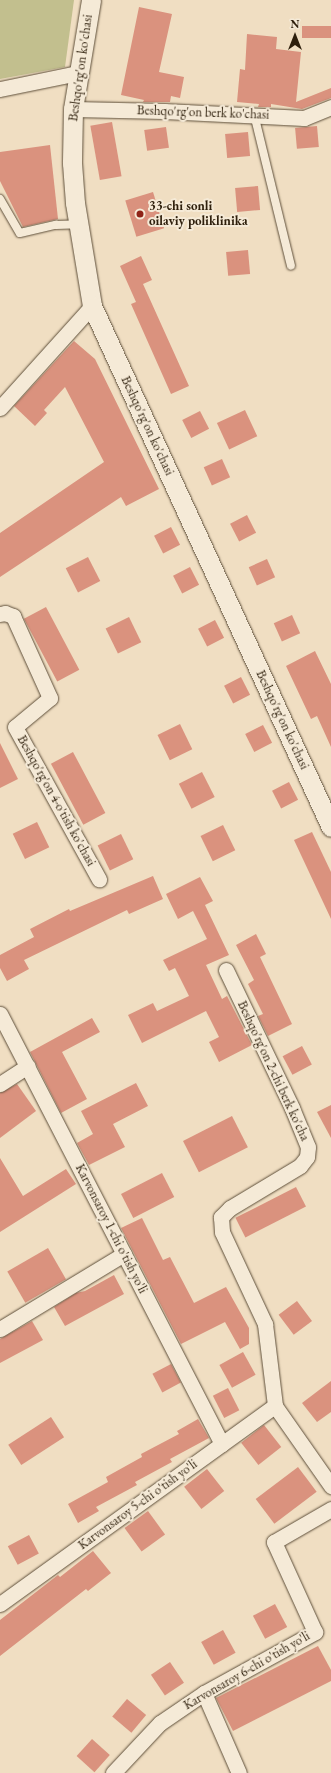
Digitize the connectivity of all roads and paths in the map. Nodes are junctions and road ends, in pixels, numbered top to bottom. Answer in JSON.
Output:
{"nodes":[{"id":1,"x":91,"y":0,"type":"edge"},
{"id":2,"x":78,"y":73,"type":"junction"},
{"id":3,"x":0,"y":89,"type":"edge"},
{"id":4,"x":331,"y":107,"type":"edge"},
{"id":5,"x":73,"y":109,"type":"junction"},
{"id":6,"x":254,"y":114,"type":"junction"},
{"id":7,"x":0,"y":199,"type":"edge"},
{"id":8,"x":78,"y":224,"type":"junction"},
{"id":9,"x":291,"y":266,"type":"dead end"},
{"id":10,"x":92,"y":306,"type":"junction"},
{"id":11,"x":0,"y":408,"type":"edge"},
{"id":12,"x":0,"y":614,"type":"edge"},
{"id":13,"x":331,"y":826,"type":"edge"},
{"id":14,"x":99,"y":879,"type":"dead end"},
{"id":15,"x":226,"y":970,"type":"dead end"},
{"id":16,"x":0,"y":1014,"type":"edge"},
{"id":17,"x":28,"y":1066,"type":"junction"},
{"id":18,"x":0,"y":1084,"type":"edge"},
{"id":19,"x":124,"y":1254,"type":"junction"},
{"id":20,"x":0,"y":1329,"type":"edge"},
{"id":21,"x":275,"y":1406,"type":"junction"},
{"id":22,"x":222,"y":1444,"type":"junction"},
{"id":23,"x":331,"y":1486,"type":"edge"},
{"id":24,"x":331,"y":1509,"type":"edge"},
{"id":25,"x":0,"y":1604,"type":"edge"},
{"id":26,"x":204,"y":1693,"type":"junction"},
{"id":27,"x":113,"y":1773,"type":"edge"},
{"id":28,"x":239,"y":1773,"type":"edge"}],
"edges":[{"from":1,"to":2,"type":"street","name":"Beshqo'rg'on ko'chasi"},
{"from":2,"to":3,"type":"street"},
{"from":2,"to":5,"type":"street","name":"Beshqo'rg'on ko'chasi"},
{"from":4,"to":6,"type":"street","name":"Beshqo'rg'on berk ko'chasi"},
{"from":5,"to":6,"type":"street","name":"Beshqo'rg'on berk ko'chasi"},
{"from":5,"to":8,"type":"street","name":"Beshqo'rg'on ko'chasi"},
{"from":6,"to":9,"type":"lane"},
{"from":7,"to":8,"type":"lane"},
{"from":8,"to":10,"type":"street","name":"Beshqo'rg'on ko'chasi"},
{"from":10,"to":11,"type":"street"},
{"from":10,"to":13,"type":"street","name":"Beshqo'rg'on ko'chasi"},
{"from":12,"to":14,"type":"street","name":"Beshqo'rg'on 4-o'tish ko'chasi"},
{"from":15,"to":21,"type":"street","name":"Beshqo'rg'on 2-chi berk ko'cha"},
{"from":16,"to":17,"type":"street","name":"Karvonsaroy 1-chi o'tish yo'li"},
{"from":17,"to":18,"type":"street"},
{"from":17,"to":19,"type":"street","name":"Karvonsaroy 1-chi o'tish yo'li"},
{"from":19,"to":20,"type":"street"},
{"from":19,"to":22,"type":"street","name":"Karvonsaroy 1-chi o'tish yo'li"},
{"from":21,"to":22,"type":"street","name":"Karvonsaroy 5-chi o'tish yo'li"},
{"from":21,"to":23,"type":"street","name":"Beshqo'rg'on 2-chi berk ko'cha"},
{"from":22,"to":25,"type":"street","name":"Karvonsaroy 5-chi o'tish yo'li"},
{"from":24,"to":26,"type":"street","name":"Karvonsaroy 6-chi o'tish yo'li"},
{"from":26,"to":27,"type":"street","name":"Karvonsaroy 6-chi o'tish yo'li"},
{"from":26,"to":28,"type":"street"}]}
